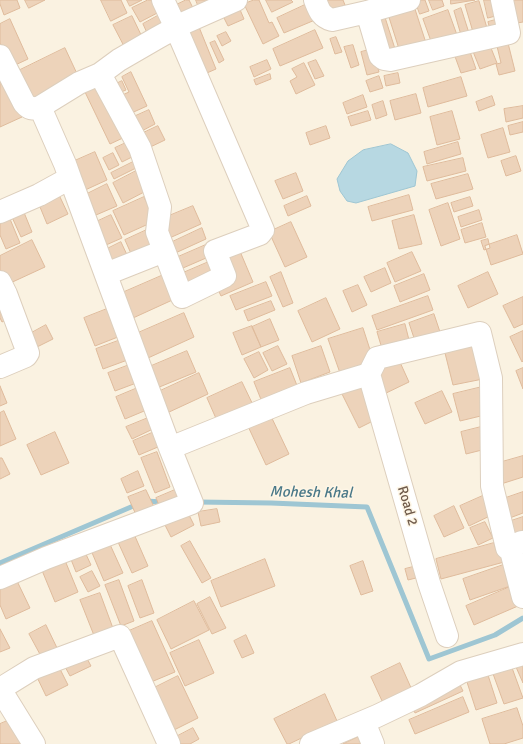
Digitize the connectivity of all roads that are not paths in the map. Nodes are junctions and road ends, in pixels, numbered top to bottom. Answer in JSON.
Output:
{"nodes":[{"id":1,"x":163,"y":0,"type":"edge"},
{"id":2,"x":236,"y":0,"type":"edge"},
{"id":3,"x":315,"y":0,"type":"edge"},
{"id":4,"x":409,"y":0,"type":"edge"},
{"id":5,"x":502,"y":0,"type":"edge"},
{"id":6,"x":367,"y":12,"type":"junction"},
{"id":7,"x":176,"y":28,"type":"junction"},
{"id":8,"x":0,"y":56,"type":"edge"},
{"id":9,"x":100,"y":74,"type":"junction"},
{"id":10,"x":40,"y":108,"type":"junction"},
{"id":11,"x":70,"y":178,"type":"junction"},
{"id":12,"x":0,"y":212,"type":"edge"},
{"id":13,"x":164,"y":251,"type":"junction"},
{"id":14,"x":106,"y":274,"type":"junction"},
{"id":15,"x":0,"y":282,"type":"edge"},
{"id":16,"x":0,"y":367,"type":"edge"},
{"id":17,"x":369,"y":374,"type":"junction"},
{"id":18,"x":170,"y":448,"type":"junction"},
{"id":19,"x":516,"y":544,"type":"edge"},
{"id":20,"x":0,"y":578,"type":"edge"},
{"id":21,"x":523,"y":597,"type":"edge"},
{"id":22,"x":447,"y":636,"type":"dead end"},
{"id":23,"x":523,"y":654,"type":"edge"},
{"id":24,"x":0,"y":689,"type":"edge"},
{"id":25,"x":364,"y":722,"type":"junction"},
{"id":26,"x":34,"y":744,"type":"edge"},
{"id":27,"x":169,"y":744,"type":"edge"},
{"id":28,"x":311,"y":744,"type":"edge"},
{"id":29,"x":373,"y":744,"type":"edge"}],
"edges":[{"from":1,"to":7,"type":"street"},
{"from":2,"to":7,"type":"street"},
{"from":3,"to":6,"type":"street"},
{"from":4,"to":6,"type":"street"},
{"from":5,"to":6,"type":"street"},
{"from":7,"to":9,"type":"street"},
{"from":7,"to":13,"type":"street"},
{"from":8,"to":10,"type":"street"},
{"from":9,"to":10,"type":"street"},
{"from":9,"to":13,"type":"street"},
{"from":10,"to":11,"type":"street"},
{"from":11,"to":12,"type":"street"},
{"from":11,"to":14,"type":"street"},
{"from":13,"to":14,"type":"street"},
{"from":14,"to":18,"type":"street"},
{"from":15,"to":16,"type":"street"},
{"from":17,"to":18,"type":"street"},
{"from":17,"to":19,"type":"street"},
{"from":17,"to":22,"type":"street","name":"Road 2"},
{"from":18,"to":20,"type":"street"},
{"from":19,"to":21,"type":"street"},
{"from":23,"to":25,"type":"street"},
{"from":24,"to":26,"type":"street"},
{"from":24,"to":27,"type":"street"},
{"from":25,"to":28,"type":"street"},
{"from":25,"to":29,"type":"street"}]}
